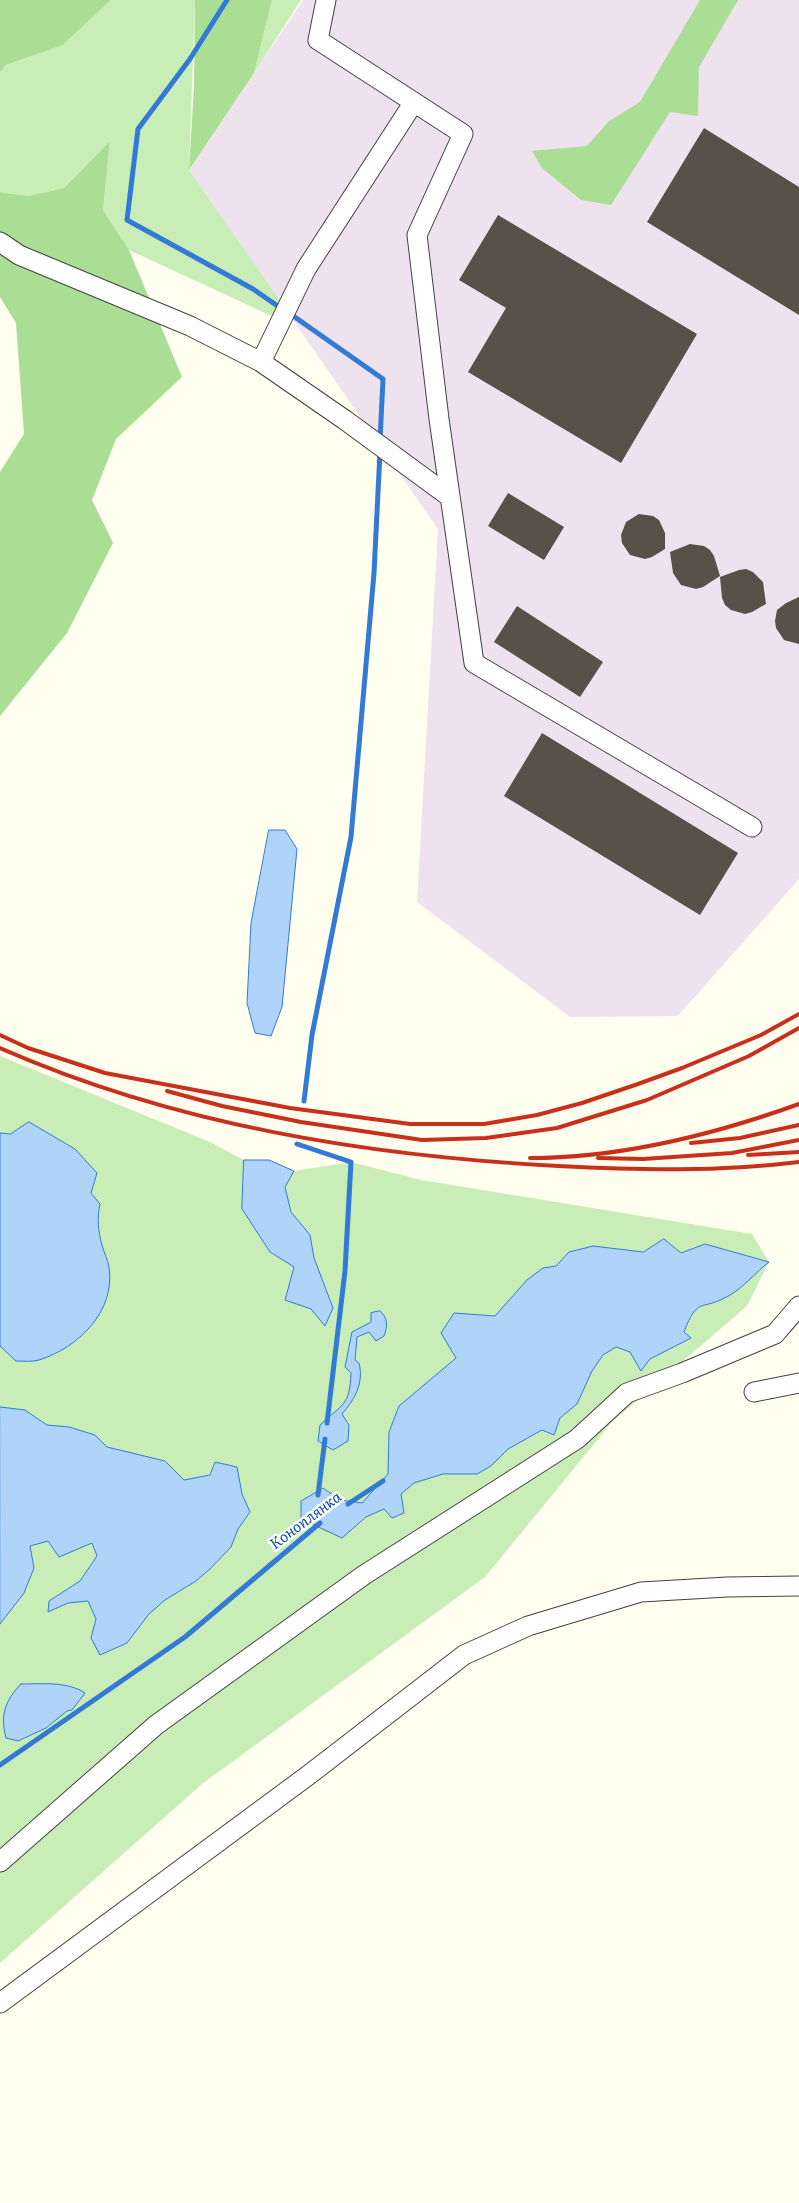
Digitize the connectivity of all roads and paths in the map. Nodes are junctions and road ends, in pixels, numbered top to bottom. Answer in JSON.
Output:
{"nodes":[{"id":1,"x":326,"y":0,"type":"edge"},
{"id":2,"x":414,"y":102,"type":"junction"},
{"id":3,"x":0,"y":242,"type":"edge"},
{"id":4,"x":261,"y":362,"type":"junction"},
{"id":5,"x":450,"y":497,"type":"junction"},
{"id":6,"x":752,"y":827,"type":"dead end"},
{"id":7,"x":799,"y":1306,"type":"edge"},
{"id":8,"x":799,"y":1383,"type":"edge"},
{"id":9,"x":754,"y":1392,"type":"dead end"},
{"id":10,"x":799,"y":1586,"type":"edge"},
{"id":11,"x":0,"y":1862,"type":"edge"},
{"id":12,"x":0,"y":2002,"type":"edge"}],
"edges":[{"from":1,"to":2,"type":"street"},
{"from":2,"to":4,"type":"street"},
{"from":2,"to":5,"type":"street"},
{"from":3,"to":4,"type":"street"},
{"from":4,"to":5,"type":"street"},
{"from":5,"to":6,"type":"street"},
{"from":7,"to":11,"type":"street"},
{"from":8,"to":9,"type":"street"},
{"from":10,"to":12,"type":"street"}]}
